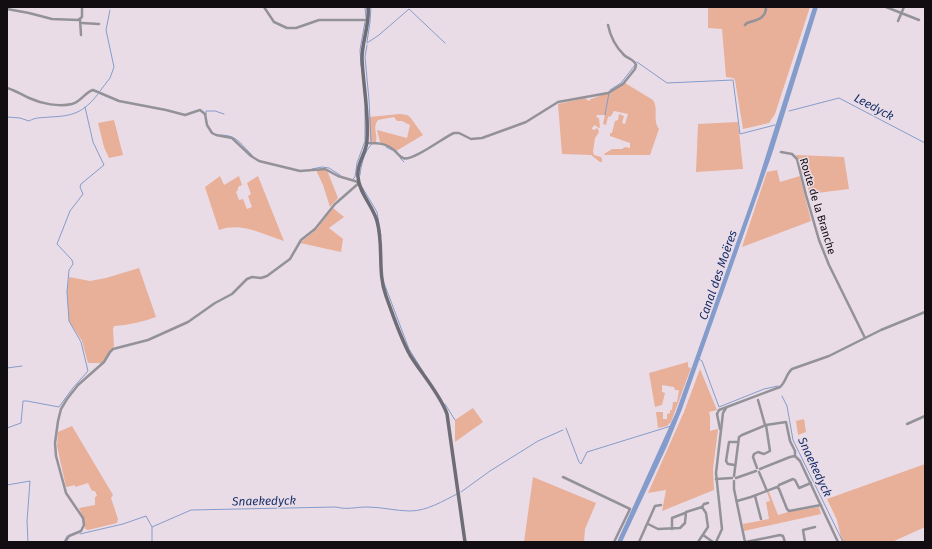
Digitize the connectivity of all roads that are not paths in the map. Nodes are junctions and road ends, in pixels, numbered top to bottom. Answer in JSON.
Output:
{"nodes":[{"id":1,"x":82,"y":7,"type":"edge"},
{"id":2,"x":264,"y":7,"type":"edge"},
{"id":3,"x":368,"y":7,"type":"edge"},
{"id":4,"x":766,"y":7,"type":"edge"},
{"id":5,"x":886,"y":7,"type":"edge"},
{"id":6,"x":904,"y":7,"type":"edge"},
{"id":7,"x":7,"y":10,"type":"edge"},
{"id":8,"x":901,"y":13,"type":"junction"},
{"id":9,"x":80,"y":19,"type":"junction"},
{"id":10,"x":368,"y":20,"type":"junction"},
{"id":11,"x":919,"y":20,"type":"dead end"},
{"id":12,"x":898,"y":21,"type":"dead end"},
{"id":13,"x":82,"y":23,"type":"junction"},
{"id":14,"x":100,"y":24,"type":"dead end"},
{"id":15,"x":608,"y":25,"type":"dead end"},
{"id":16,"x":745,"y":25,"type":"dead end"},
{"id":17,"x":81,"y":35,"type":"dead end"},
{"id":18,"x":7,"y":88,"type":"edge"},
{"id":19,"x":367,"y":143,"type":"junction"},
{"id":20,"x":781,"y":152,"type":"dead end"},
{"id":21,"x":358,"y":182,"type":"junction"},
{"id":22,"x":925,"y":312,"type":"edge"},
{"id":23,"x":865,"y":338,"type":"junction"},
{"id":24,"x":758,"y":400,"type":"dead end"},
{"id":25,"x":728,"y":407,"type":"junction"},
{"id":26,"x":717,"y":414,"type":"junction"},
{"id":27,"x":723,"y":416,"type":"junction"},
{"id":28,"x":925,"y":416,"type":"edge"},
{"id":29,"x":907,"y":424,"type":"dead end"},
{"id":30,"x":765,"y":425,"type":"junction"},
{"id":31,"x":721,"y":431,"type":"junction"},
{"id":32,"x":738,"y":442,"type":"junction"},
{"id":33,"x":795,"y":456,"type":"junction"},
{"id":34,"x":735,"y":465,"type":"junction"},
{"id":35,"x":758,"y":470,"type":"junction"},
{"id":36,"x":563,"y":477,"type":"dead end"},
{"id":37,"x":734,"y":478,"type":"junction"},
{"id":38,"x":717,"y":479,"type":"junction"},
{"id":39,"x":811,"y":483,"type":"junction"},
{"id":40,"x":778,"y":487,"type":"junction"},
{"id":41,"x":767,"y":491,"type":"junction"},
{"id":42,"x":755,"y":496,"type":"junction"},
{"id":43,"x":736,"y":501,"type":"junction"},
{"id":44,"x":708,"y":503,"type":"dead end"},
{"id":45,"x":661,"y":505,"type":"dead end"},
{"id":46,"x":822,"y":505,"type":"junction"},
{"id":47,"x":702,"y":507,"type":"junction"},
{"id":48,"x":686,"y":513,"type":"junction"},
{"id":49,"x":761,"y":519,"type":"dead end"},
{"id":50,"x":648,"y":524,"type":"junction"},
{"id":51,"x":815,"y":527,"type":"dead end"},
{"id":52,"x":672,"y":529,"type":"junction"},
{"id":53,"x":703,"y":535,"type":"junction"},
{"id":54,"x":65,"y":542,"type":"edge"},
{"id":55,"x":465,"y":542,"type":"edge"},
{"id":56,"x":614,"y":542,"type":"edge"},
{"id":57,"x":639,"y":542,"type":"edge"},
{"id":58,"x":698,"y":542,"type":"edge"},
{"id":59,"x":713,"y":542,"type":"edge"},
{"id":60,"x":716,"y":542,"type":"edge"},
{"id":61,"x":745,"y":542,"type":"edge"},
{"id":62,"x":785,"y":542,"type":"edge"},
{"id":63,"x":805,"y":542,"type":"edge"},
{"id":64,"x":838,"y":542,"type":"edge"}],
"edges":[{"from":1,"to":9,"type":"street"},
{"from":2,"to":10,"type":"street"},
{"from":3,"to":10,"type":"main road"},
{"from":4,"to":16,"type":"street"},
{"from":5,"to":8,"type":"street"},
{"from":6,"to":8,"type":"street"},
{"from":7,"to":9,"type":"street"},
{"from":8,"to":11,"type":"street"},
{"from":8,"to":12,"type":"street"},
{"from":9,"to":13,"type":"street"},
{"from":10,"to":19,"type":"main road"},
{"from":13,"to":14,"type":"street"},
{"from":13,"to":17,"type":"street"},
{"from":15,"to":19,"type":"street"},
{"from":18,"to":21,"type":"street"},
{"from":19,"to":21,"type":"main road"},
{"from":20,"to":23,"type":"street","name":"Route de la Branche"},
{"from":21,"to":54,"type":"street"},
{"from":21,"to":55,"type":"main road"},
{"from":22,"to":23,"type":"street"},
{"from":23,"to":25,"type":"street"},
{"from":24,"to":30,"type":"street"},
{"from":25,"to":26,"type":"street"},
{"from":25,"to":27,"type":"street"},
{"from":26,"to":27,"type":"street"},
{"from":26,"to":31,"type":"street"},
{"from":27,"to":31,"type":"street"},
{"from":28,"to":29,"type":"street"},
{"from":30,"to":32,"type":"street"},
{"from":30,"to":33,"type":"street"},
{"from":30,"to":35,"type":"street"},
{"from":31,"to":38,"type":"street"},
{"from":32,"to":34,"type":"street"},
{"from":32,"to":34,"type":"street"},
{"from":33,"to":35,"type":"street"},
{"from":33,"to":39,"type":"street"},
{"from":34,"to":37,"type":"street"},
{"from":35,"to":37,"type":"street"},
{"from":35,"to":41,"type":"street"},
{"from":36,"to":56,"type":"street"},
{"from":37,"to":38,"type":"street"},
{"from":37,"to":43,"type":"street"},
{"from":38,"to":60,"type":"street"},
{"from":39,"to":40,"type":"street"},
{"from":39,"to":46,"type":"street"},
{"from":40,"to":41,"type":"street"},
{"from":40,"to":46,"type":"street"},
{"from":41,"to":42,"type":"street"},
{"from":42,"to":43,"type":"street"},
{"from":42,"to":49,"type":"street"},
{"from":43,"to":61,"type":"street"},
{"from":44,"to":47,"type":"street"},
{"from":45,"to":50,"type":"street"},
{"from":46,"to":64,"type":"street"},
{"from":47,"to":48,"type":"street"},
{"from":47,"to":53,"type":"street"},
{"from":48,"to":52,"type":"street"},
{"from":48,"to":52,"type":"street"},
{"from":50,"to":52,"type":"street"},
{"from":50,"to":57,"type":"street"},
{"from":51,"to":63,"type":"street"},
{"from":53,"to":58,"type":"street"},
{"from":53,"to":59,"type":"street"},
{"from":61,"to":62,"type":"street"}]}
